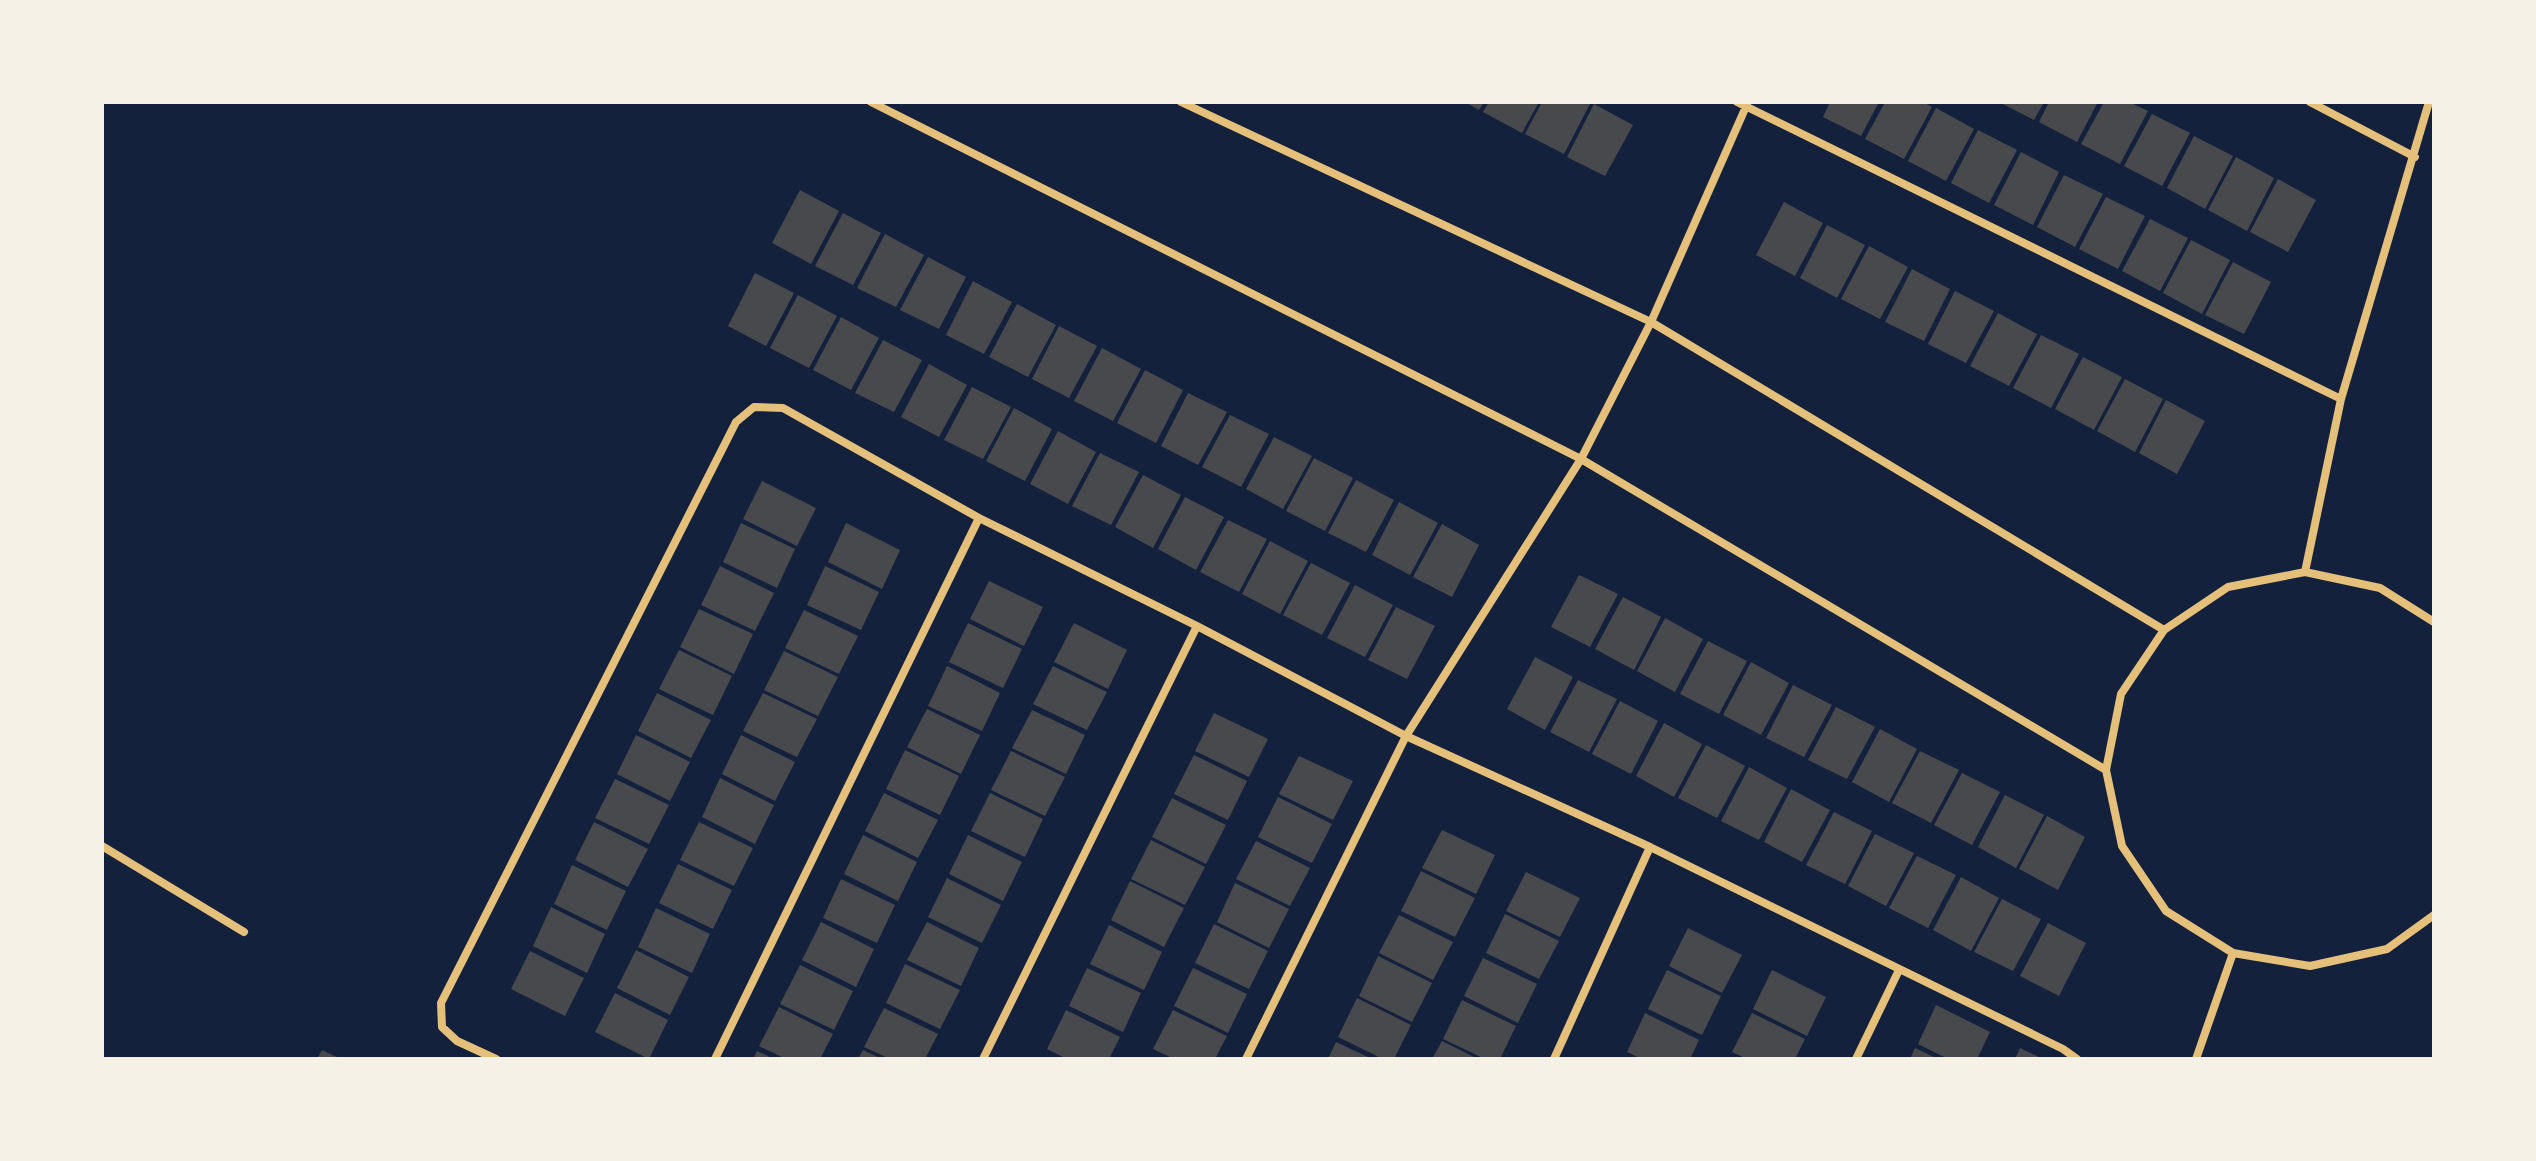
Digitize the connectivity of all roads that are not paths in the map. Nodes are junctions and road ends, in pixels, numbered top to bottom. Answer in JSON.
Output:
{"nodes":[{"id":1,"x":871,"y":102,"type":"edge"},
{"id":2,"x":1181,"y":102,"type":"edge"},
{"id":3,"x":2310,"y":102,"type":"edge"},
{"id":4,"x":2429,"y":102,"type":"edge"},
{"id":5,"x":1744,"y":103,"type":"edge"},
{"id":6,"x":2415,"y":157,"type":"junction"},
{"id":7,"x":1651,"y":322,"type":"junction"},
{"id":8,"x":2341,"y":399,"type":"junction"},
{"id":9,"x":1581,"y":459,"type":"junction"},
{"id":10,"x":979,"y":518,"type":"junction"},
{"id":11,"x":2305,"y":572,"type":"junction"},
{"id":12,"x":2434,"y":622,"type":"edge"},
{"id":13,"x":1197,"y":626,"type":"junction"},
{"id":14,"x":2164,"y":630,"type":"junction"},
{"id":15,"x":1406,"y":736,"type":"junction"},
{"id":16,"x":2106,"y":770,"type":"junction"},
{"id":17,"x":102,"y":846,"type":"edge"},
{"id":18,"x":1650,"y":847,"type":"junction"},
{"id":19,"x":2434,"y":915,"type":"edge"},
{"id":20,"x":244,"y":932,"type":"dead end"},
{"id":21,"x":2233,"y":953,"type":"junction"},
{"id":22,"x":1899,"y":970,"type":"junction"},
{"id":23,"x":496,"y":1059,"type":"edge"},
{"id":24,"x":715,"y":1059,"type":"edge"},
{"id":25,"x":983,"y":1059,"type":"edge"},
{"id":26,"x":1246,"y":1059,"type":"edge"},
{"id":27,"x":1554,"y":1059,"type":"edge"},
{"id":28,"x":1856,"y":1059,"type":"edge"},
{"id":29,"x":2077,"y":1059,"type":"edge"},
{"id":30,"x":2196,"y":1059,"type":"edge"}],
"edges":[{"from":1,"to":9,"type":"street"},
{"from":2,"to":7,"type":"street"},
{"from":3,"to":6,"type":"street"},
{"from":4,"to":6,"type":"street"},
{"from":5,"to":7,"type":"street"},
{"from":5,"to":8,"type":"street"},
{"from":6,"to":8,"type":"street"},
{"from":7,"to":9,"type":"street"},
{"from":7,"to":14,"type":"street"},
{"from":8,"to":11,"type":"street"},
{"from":9,"to":15,"type":"street"},
{"from":9,"to":16,"type":"street"},
{"from":10,"to":13,"type":"street"},
{"from":10,"to":23,"type":"street"},
{"from":10,"to":24,"type":"street"},
{"from":11,"to":12,"type":"street"},
{"from":11,"to":14,"type":"street"},
{"from":13,"to":15,"type":"street"},
{"from":13,"to":25,"type":"street"},
{"from":14,"to":16,"type":"street"},
{"from":15,"to":18,"type":"street"},
{"from":15,"to":26,"type":"street"},
{"from":16,"to":21,"type":"street"},
{"from":17,"to":20,"type":"street"},
{"from":18,"to":22,"type":"street"},
{"from":18,"to":27,"type":"street"},
{"from":19,"to":21,"type":"street"},
{"from":21,"to":30,"type":"street"},
{"from":22,"to":28,"type":"street"},
{"from":22,"to":29,"type":"street"}]}
